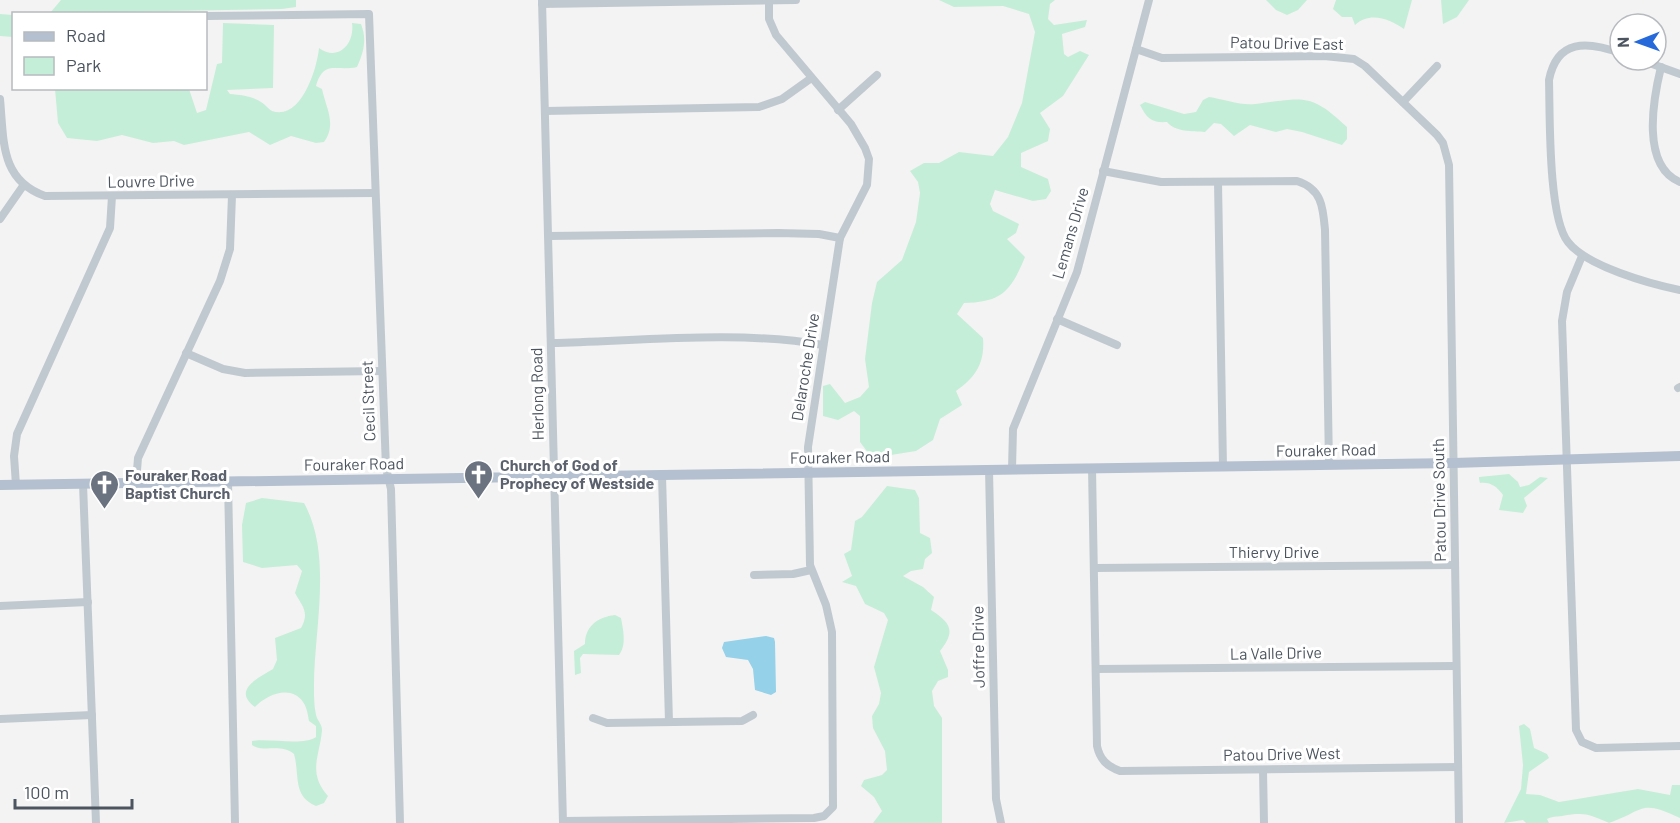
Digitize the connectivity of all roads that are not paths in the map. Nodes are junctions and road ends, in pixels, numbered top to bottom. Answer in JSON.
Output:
{"nodes":[{"id":1,"x":769,"y":0,"type":"edge"},
{"id":2,"x":796,"y":0,"type":"edge"},
{"id":3,"x":1149,"y":0,"type":"edge"},
{"id":4,"x":542,"y":2,"type":"edge"},
{"id":5,"x":207,"y":16,"type":"edge"},
{"id":6,"x":1137,"y":49,"type":"junction"},
{"id":7,"x":1608,"y":50,"type":"edge"},
{"id":8,"x":1437,"y":66,"type":"dead end"},
{"id":9,"x":1660,"y":72,"type":"edge"},
{"id":10,"x":877,"y":75,"type":"dead end"},
{"id":11,"x":810,"y":79,"type":"junction"},
{"id":12,"x":0,"y":99,"type":"edge"},
{"id":13,"x":1403,"y":102,"type":"junction"},
{"id":14,"x":838,"y":110,"type":"junction"},
{"id":15,"x":545,"y":111,"type":"junction"},
{"id":16,"x":1103,"y":171,"type":"junction"},
{"id":17,"x":1449,"y":176,"type":"joint"},
{"id":18,"x":1218,"y":182,"type":"junction"},
{"id":19,"x":1680,"y":182,"type":"edge"},
{"id":20,"x":22,"y":186,"type":"junction"},
{"id":21,"x":375,"y":193,"type":"junction"},
{"id":22,"x":232,"y":195,"type":"junction"},
{"id":23,"x":112,"y":196,"type":"junction"},
{"id":24,"x":0,"y":219,"type":"edge"},
{"id":25,"x":549,"y":236,"type":"junction"},
{"id":26,"x":840,"y":238,"type":"junction"},
{"id":27,"x":1582,"y":256,"type":"junction"},
{"id":28,"x":1680,"y":290,"type":"edge"},
{"id":29,"x":1057,"y":319,"type":"junction"},
{"id":30,"x":552,"y":343,"type":"junction"},
{"id":31,"x":823,"y":345,"type":"junction"},
{"id":32,"x":1117,"y":345,"type":"dead end"},
{"id":33,"x":186,"y":353,"type":"junction"},
{"id":34,"x":382,"y":371,"type":"junction"},
{"id":35,"x":1680,"y":456,"type":"edge"},
{"id":36,"x":1567,"y":459,"type":"junction"},
{"id":37,"x":1453,"y":463,"type":"junction"},
{"id":38,"x":1329,"y":465,"type":"junction"},
{"id":39,"x":1223,"y":467,"type":"junction"},
{"id":40,"x":1092,"y":468,"type":"junction"},
{"id":41,"x":989,"y":469,"type":"junction"},
{"id":42,"x":1012,"y":469,"type":"junction"},
{"id":43,"x":809,"y":472,"type":"junction"},
{"id":44,"x":662,"y":475,"type":"junction"},
{"id":45,"x":554,"y":476,"type":"junction"},
{"id":46,"x":388,"y":478,"type":"junction"},
{"id":47,"x":228,"y":482,"type":"junction"},
{"id":48,"x":136,"y":483,"type":"junction"},
{"id":49,"x":83,"y":484,"type":"junction"},
{"id":50,"x":0,"y":485,"type":"edge"},
{"id":51,"x":16,"y":485,"type":"junction"},
{"id":52,"x":1455,"y":565,"type":"junction"},
{"id":53,"x":1095,"y":568,"type":"junction"},
{"id":54,"x":811,"y":570,"type":"junction"},
{"id":55,"x":754,"y":575,"type":"dead end"},
{"id":56,"x":88,"y":602,"type":"junction"},
{"id":57,"x":0,"y":606,"type":"edge"},
{"id":58,"x":1455,"y":666,"type":"junction"},
{"id":59,"x":1096,"y":669,"type":"junction"},
{"id":60,"x":92,"y":715,"type":"junction"},
{"id":61,"x":753,"y":715,"type":"dead end"},
{"id":62,"x":593,"y":718,"type":"dead end"},
{"id":63,"x":0,"y":719,"type":"edge"},
{"id":64,"x":669,"y":722,"type":"junction"},
{"id":65,"x":1680,"y":746,"type":"edge"},
{"id":66,"x":1458,"y":767,"type":"junction"},
{"id":67,"x":1263,"y":770,"type":"junction"},
{"id":68,"x":665,"y":821,"type":"edge"},
{"id":69,"x":563,"y":822,"type":"edge"},
{"id":70,"x":96,"y":823,"type":"edge"},
{"id":71,"x":235,"y":823,"type":"edge"},
{"id":72,"x":400,"y":823,"type":"edge"},
{"id":73,"x":1001,"y":823,"type":"edge"},
{"id":74,"x":1264,"y":823,"type":"edge"},
{"id":75,"x":1459,"y":823,"type":"edge"}],
"edges":[{"from":1,"to":2,"type":"street"},
{"from":1,"to":4,"type":"street"},
{"from":1,"to":11,"type":"street","name":"Delaroche Drive"},
{"from":3,"to":6,"type":"street","name":"Lemans Drive"},
{"from":4,"to":15,"type":"street","name":"Herlong Road"},
{"from":5,"to":21,"type":"street","name":"Cecil Street"},
{"from":6,"to":13,"type":"street","name":"Patou Drive East"},
{"from":6,"to":16,"type":"street","name":"Lemans Drive"},
{"from":7,"to":27,"type":"street"},
{"from":8,"to":13,"type":"street"},
{"from":9,"to":19,"type":"street"},
{"from":10,"to":14,"type":"street"},
{"from":11,"to":14,"type":"street","name":"Delaroche Drive"},
{"from":11,"to":15,"type":"street"},
{"from":12,"to":20,"type":"street"},
{"from":13,"to":17,"type":"street","name":"Patou Drive East"},
{"from":14,"to":26,"type":"street","name":"Delaroche Drive"},
{"from":15,"to":25,"type":"street","name":"Herlong Road"},
{"from":16,"to":18,"type":"street"},
{"from":16,"to":29,"type":"street","name":"Lemans Drive"},
{"from":17,"to":37,"type":"street","name":"Patou Drive South"},
{"from":18,"to":38,"type":"street"},
{"from":18,"to":39,"type":"street"},
{"from":20,"to":23,"type":"street","name":"Louvre Drive"},
{"from":20,"to":24,"type":"street"},
{"from":21,"to":22,"type":"street","name":"Louvre Drive"},
{"from":21,"to":34,"type":"street","name":"Cecil Street"},
{"from":22,"to":23,"type":"street","name":"Louvre Drive"},
{"from":22,"to":33,"type":"street"},
{"from":23,"to":51,"type":"street"},
{"from":25,"to":26,"type":"street"},
{"from":25,"to":30,"type":"street","name":"Herlong Road"},
{"from":26,"to":31,"type":"street","name":"Delaroche Drive"},
{"from":27,"to":28,"type":"street"},
{"from":27,"to":36,"type":"street"},
{"from":29,"to":32,"type":"street"},
{"from":29,"to":42,"type":"street","name":"Lemans Drive"},
{"from":30,"to":31,"type":"street"},
{"from":30,"to":45,"type":"street","name":"Herlong Road"},
{"from":31,"to":43,"type":"street","name":"Delaroche Drive"},
{"from":33,"to":34,"type":"street"},
{"from":33,"to":48,"type":"street"},
{"from":34,"to":46,"type":"street","name":"Cecil Street"},
{"from":35,"to":36,"type":"main road","name":"Fouraker Road"},
{"from":36,"to":37,"type":"main road","name":"Fouraker Road"},
{"from":36,"to":65,"type":"street"},
{"from":37,"to":38,"type":"main road","name":"Fouraker Road"},
{"from":37,"to":52,"type":"street","name":"Patou Drive South"},
{"from":38,"to":39,"type":"main road","name":"Fouraker Road"},
{"from":39,"to":40,"type":"main road","name":"Fouraker Road"},
{"from":40,"to":42,"type":"main road","name":"Fouraker Road"},
{"from":40,"to":53,"type":"street"},
{"from":41,"to":42,"type":"main road","name":"Fouraker Road"},
{"from":41,"to":43,"type":"main road","name":"Fouraker Road"},
{"from":41,"to":73,"type":"street","name":"Joffre Drive"},
{"from":43,"to":44,"type":"main road","name":"Fouraker Road"},
{"from":43,"to":54,"type":"street","name":"Delaroche Drive"},
{"from":44,"to":45,"type":"main road","name":"Fouraker Road"},
{"from":44,"to":64,"type":"street"},
{"from":45,"to":46,"type":"main road","name":"Fouraker Road"},
{"from":45,"to":69,"type":"street","name":"Herlong Road"},
{"from":46,"to":47,"type":"main road","name":"Fouraker Road"},
{"from":46,"to":72,"type":"street","name":"Cecil Street"},
{"from":47,"to":48,"type":"main road","name":"Fouraker Road"},
{"from":47,"to":71,"type":"street"},
{"from":48,"to":49,"type":"main road","name":"Fouraker Road"},
{"from":49,"to":51,"type":"main road","name":"Fouraker Road"},
{"from":49,"to":56,"type":"street"},
{"from":50,"to":51,"type":"main road","name":"Fouraker Road"},
{"from":52,"to":53,"type":"street","name":"Thiervy Drive"},
{"from":52,"to":58,"type":"street","name":"Patou Drive South"},
{"from":53,"to":59,"type":"street"},
{"from":54,"to":55,"type":"street"},
{"from":54,"to":68,"type":"street","name":"Delaroche Drive"},
{"from":56,"to":57,"type":"street"},
{"from":56,"to":60,"type":"street"},
{"from":58,"to":59,"type":"street","name":"La Valle Drive"},
{"from":58,"to":66,"type":"street","name":"Patou Drive South"},
{"from":59,"to":67,"type":"street","name":"Patou Drive West"},
{"from":60,"to":63,"type":"street"},
{"from":60,"to":70,"type":"street"},
{"from":61,"to":64,"type":"street"},
{"from":62,"to":64,"type":"street"},
{"from":66,"to":67,"type":"street","name":"Patou Drive West"},
{"from":66,"to":75,"type":"street","name":"Patou Drive South"},
{"from":67,"to":74,"type":"street"},
{"from":68,"to":69,"type":"street"}]}
